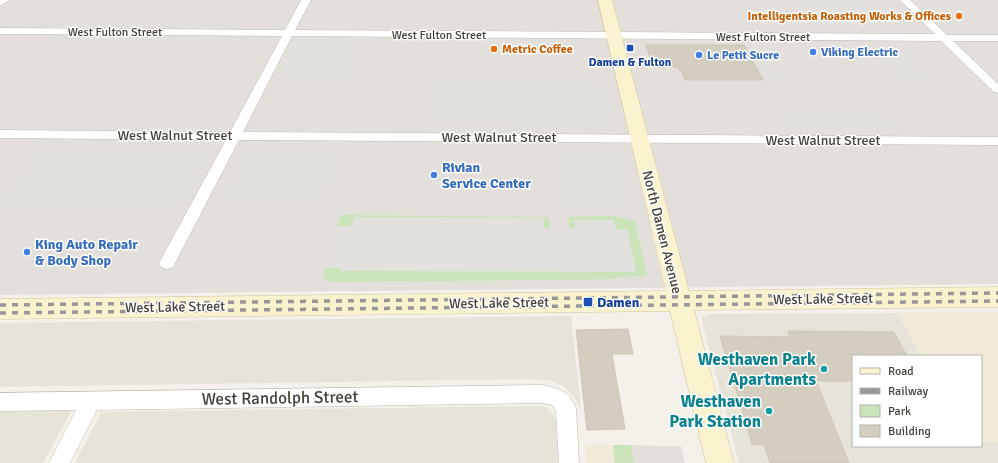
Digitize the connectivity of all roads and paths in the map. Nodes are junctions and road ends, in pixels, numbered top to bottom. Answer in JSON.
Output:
{"nodes":[{"id":1,"x":4,"y":0,"type":"edge"},
{"id":2,"x":306,"y":0,"type":"edge"},
{"id":3,"x":605,"y":0,"type":"edge"},
{"id":4,"x":905,"y":0,"type":"edge"},
{"id":5,"x":0,"y":3,"type":"edge"},
{"id":6,"x":0,"y":31,"type":"edge"},
{"id":7,"x":288,"y":34,"type":"junction"},
{"id":8,"x":614,"y":36,"type":"junction"},
{"id":9,"x":944,"y":38,"type":"junction"},
{"id":10,"x":998,"y":38,"type":"edge"},
{"id":11,"x":998,"y":90,"type":"edge"},
{"id":12,"x":0,"y":134,"type":"edge"},
{"id":13,"x":235,"y":135,"type":"junction"},
{"id":14,"x":640,"y":138,"type":"junction"},
{"id":15,"x":998,"y":141,"type":"edge"},
{"id":16,"x":167,"y":263,"type":"dead end"},
{"id":17,"x":998,"y":298,"type":"edge"},
{"id":18,"x":680,"y":301,"type":"junction"},
{"id":19,"x":0,"y":309,"type":"edge"},
{"id":20,"x":91,"y":401,"type":"junction"},
{"id":21,"x":0,"y":402,"type":"edge"},
{"id":22,"x":58,"y":463,"type":"edge"},
{"id":23,"x":569,"y":463,"type":"edge"},
{"id":24,"x":720,"y":463,"type":"edge"}],
"edges":[{"from":1,"to":5,"type":"street"},
{"from":2,"to":7,"type":"street"},
{"from":3,"to":8,"type":"main road","name":"North Damen Avenue"},
{"from":4,"to":9,"type":"street"},
{"from":6,"to":7,"type":"street","name":"West Fulton Street"},
{"from":7,"to":8,"type":"street","name":"West Fulton Street"},
{"from":7,"to":13,"type":"street"},
{"from":8,"to":9,"type":"street","name":"West Fulton Street"},
{"from":8,"to":14,"type":"main road","name":"North Damen Avenue"},
{"from":9,"to":10,"type":"street","name":"West Fulton Street"},
{"from":9,"to":11,"type":"street"},
{"from":12,"to":13,"type":"street","name":"West Walnut Street"},
{"from":13,"to":14,"type":"street","name":"West Walnut Street"},
{"from":13,"to":16,"type":"street"},
{"from":14,"to":15,"type":"street","name":"West Walnut Street"},
{"from":14,"to":18,"type":"main road","name":"North Damen Avenue"},
{"from":17,"to":18,"type":"main road","name":"West Lake Street"},
{"from":18,"to":19,"type":"main road","name":"West Lake Street"},
{"from":18,"to":24,"type":"main road","name":"North Damen Avenue"},
{"from":20,"to":21,"type":"street","name":"West Randolph Street"},
{"from":20,"to":22,"type":"street"},
{"from":20,"to":23,"type":"street","name":"West Randolph Street"}]}
